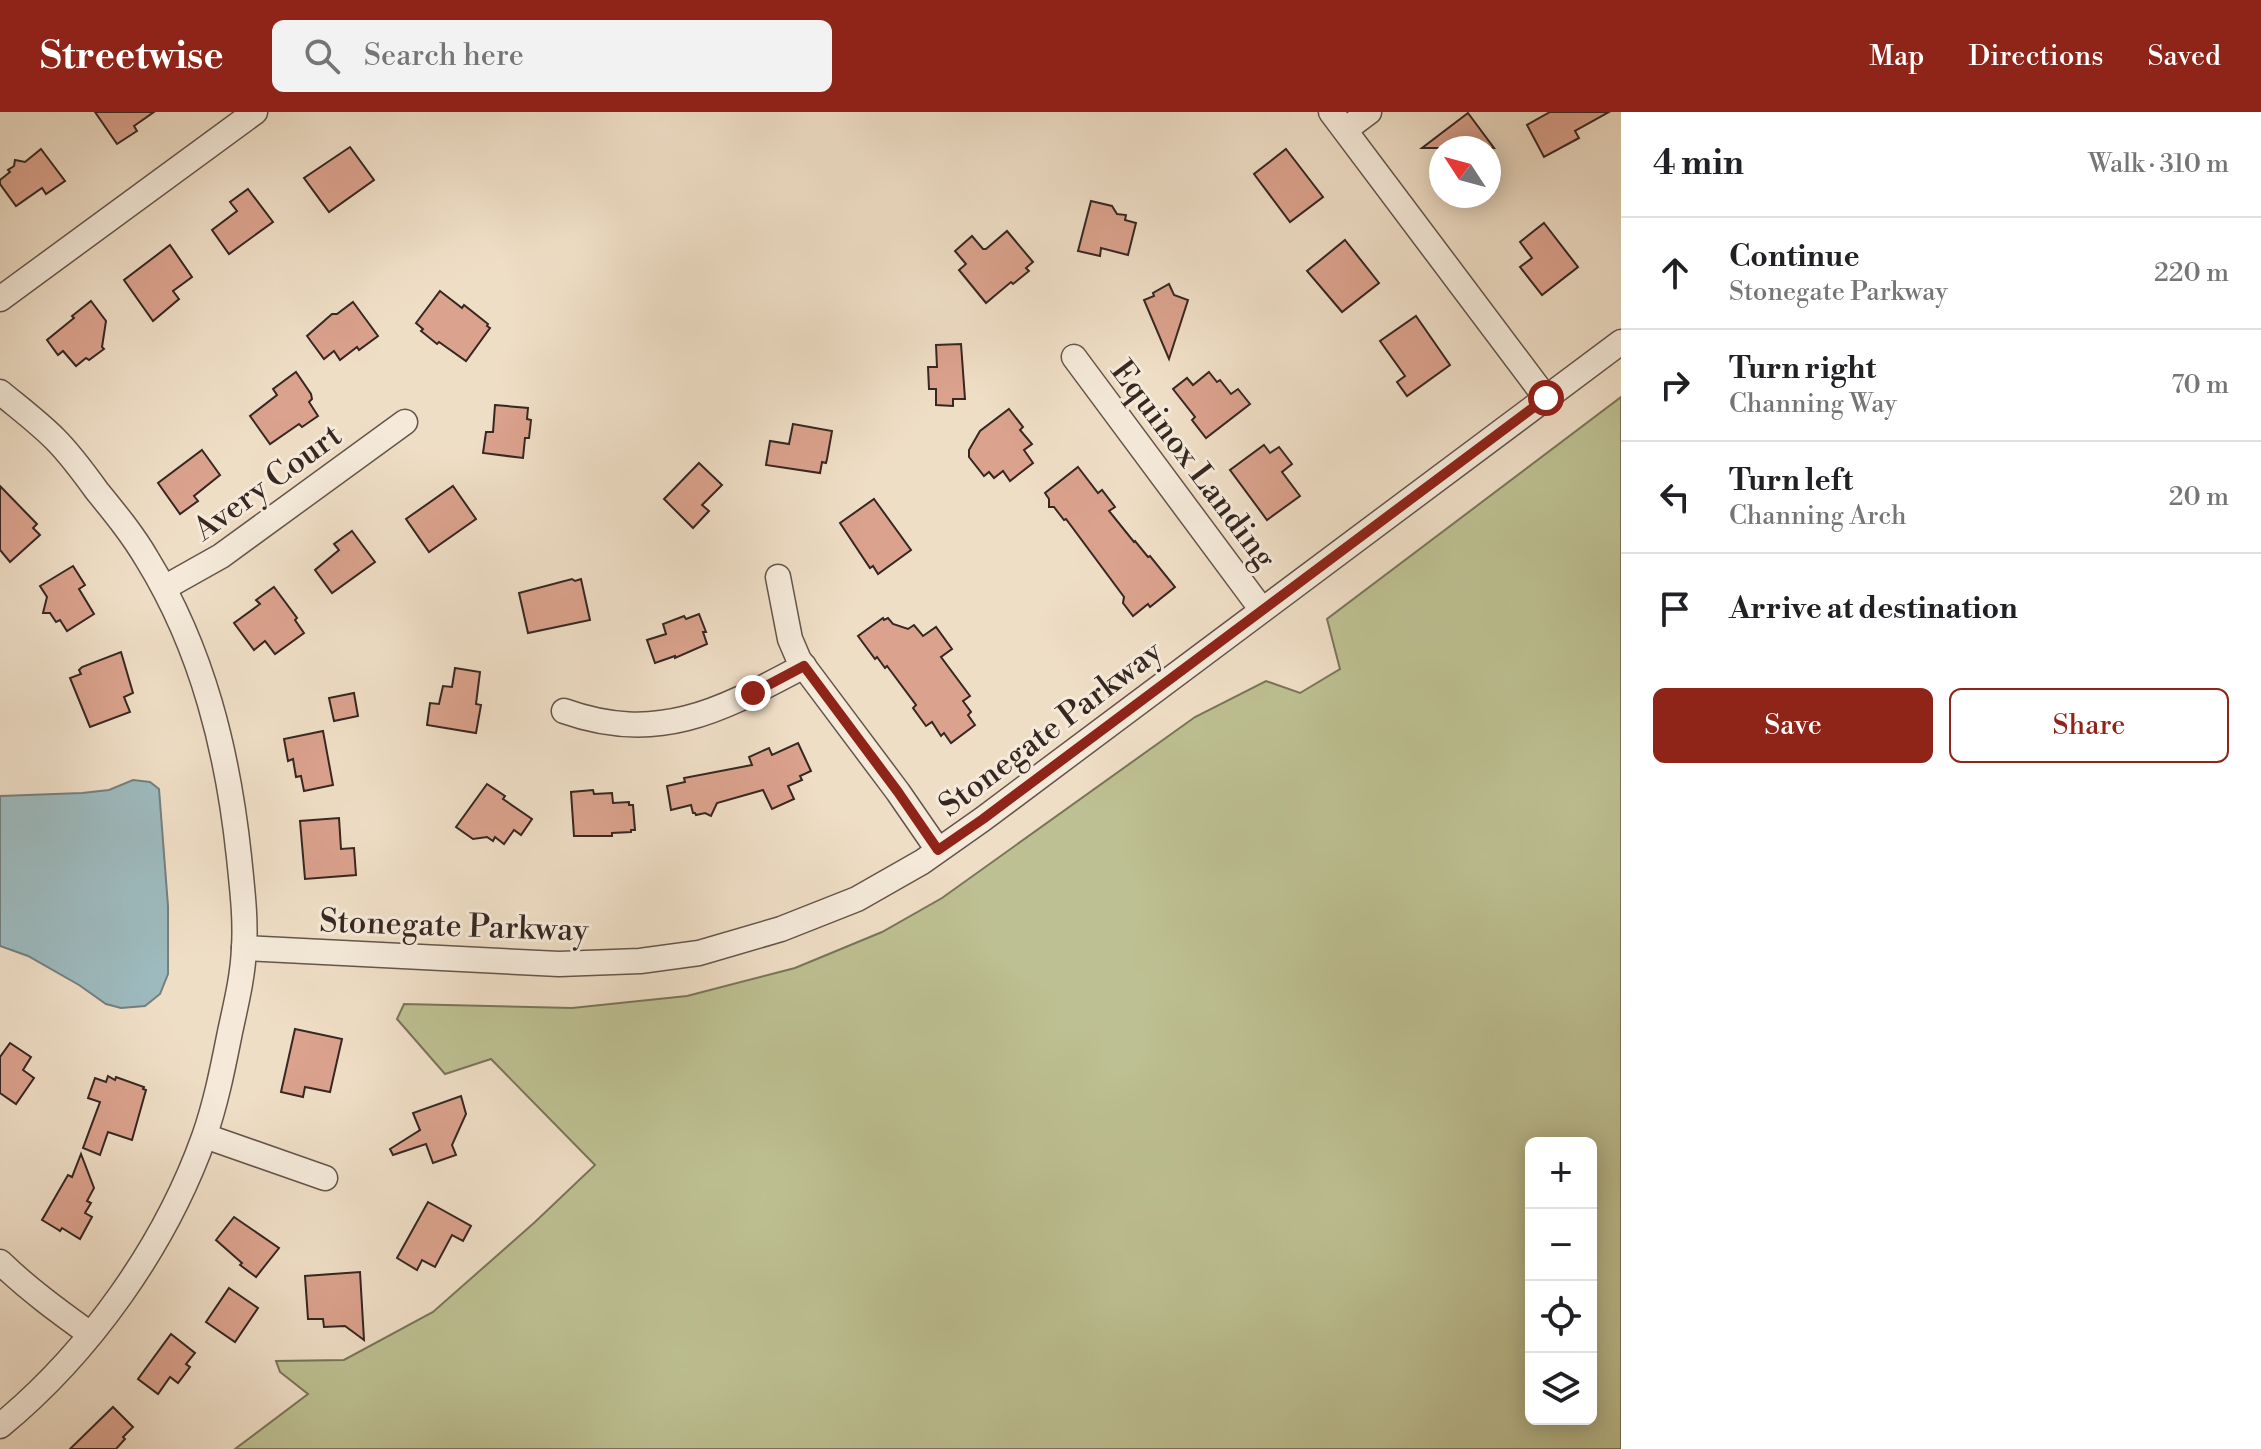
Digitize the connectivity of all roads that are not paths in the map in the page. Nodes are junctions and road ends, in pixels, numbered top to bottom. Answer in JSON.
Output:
{"nodes":[{"id":1,"x":255,"y":112,"type":"edge"},
{"id":2,"x":1369,"y":112,"type":"edge"},
{"id":3,"x":1338,"y":121,"type":"edge"},
{"id":4,"x":0,"y":299,"type":"edge"},
{"id":5,"x":1621,"y":342,"type":"edge"},
{"id":6,"x":1074,"y":357,"type":"dead end"},
{"id":7,"x":0,"y":392,"type":"edge"},
{"id":8,"x":1546,"y":398,"type":"junction"},
{"id":9,"x":405,"y":422,"type":"dead end"},
{"id":10,"x":778,"y":577,"type":"dead end"},
{"id":11,"x":164,"y":588,"type":"junction"},
{"id":12,"x":1262,"y":610,"type":"junction"},
{"id":13,"x":804,"y":666,"type":"junction"},
{"id":14,"x":564,"y":711,"type":"dead end"},
{"id":15,"x":938,"y":850,"type":"junction"},
{"id":16,"x":244,"y":948,"type":"junction"},
{"id":17,"x":205,"y":1136,"type":"junction"},
{"id":18,"x":325,"y":1178,"type":"dead end"},
{"id":19,"x":0,"y":1262,"type":"edge"},
{"id":20,"x":90,"y":1334,"type":"junction"},
{"id":21,"x":0,"y":1426,"type":"edge"}],
"edges":[{"from":1,"to":4,"type":"street"},
{"from":2,"to":3,"type":"street"},
{"from":3,"to":8,"type":"street"},
{"from":5,"to":8,"type":"street","name":"Stonegate Parkway"},
{"from":6,"to":12,"type":"street","name":"Equinox Landing"},
{"from":7,"to":11,"type":"street"},
{"from":8,"to":12,"type":"street","name":"Stonegate Parkway"},
{"from":9,"to":11,"type":"street","name":"Avery Court"},
{"from":10,"to":13,"type":"street"},
{"from":11,"to":16,"type":"street"},
{"from":12,"to":15,"type":"street","name":"Stonegate Parkway"},
{"from":13,"to":14,"type":"street"},
{"from":13,"to":15,"type":"street"},
{"from":15,"to":16,"type":"street","name":"Stonegate Parkway"},
{"from":16,"to":17,"type":"street"},
{"from":17,"to":18,"type":"street"},
{"from":17,"to":20,"type":"street"},
{"from":19,"to":20,"type":"street"},
{"from":20,"to":21,"type":"street"}]}
